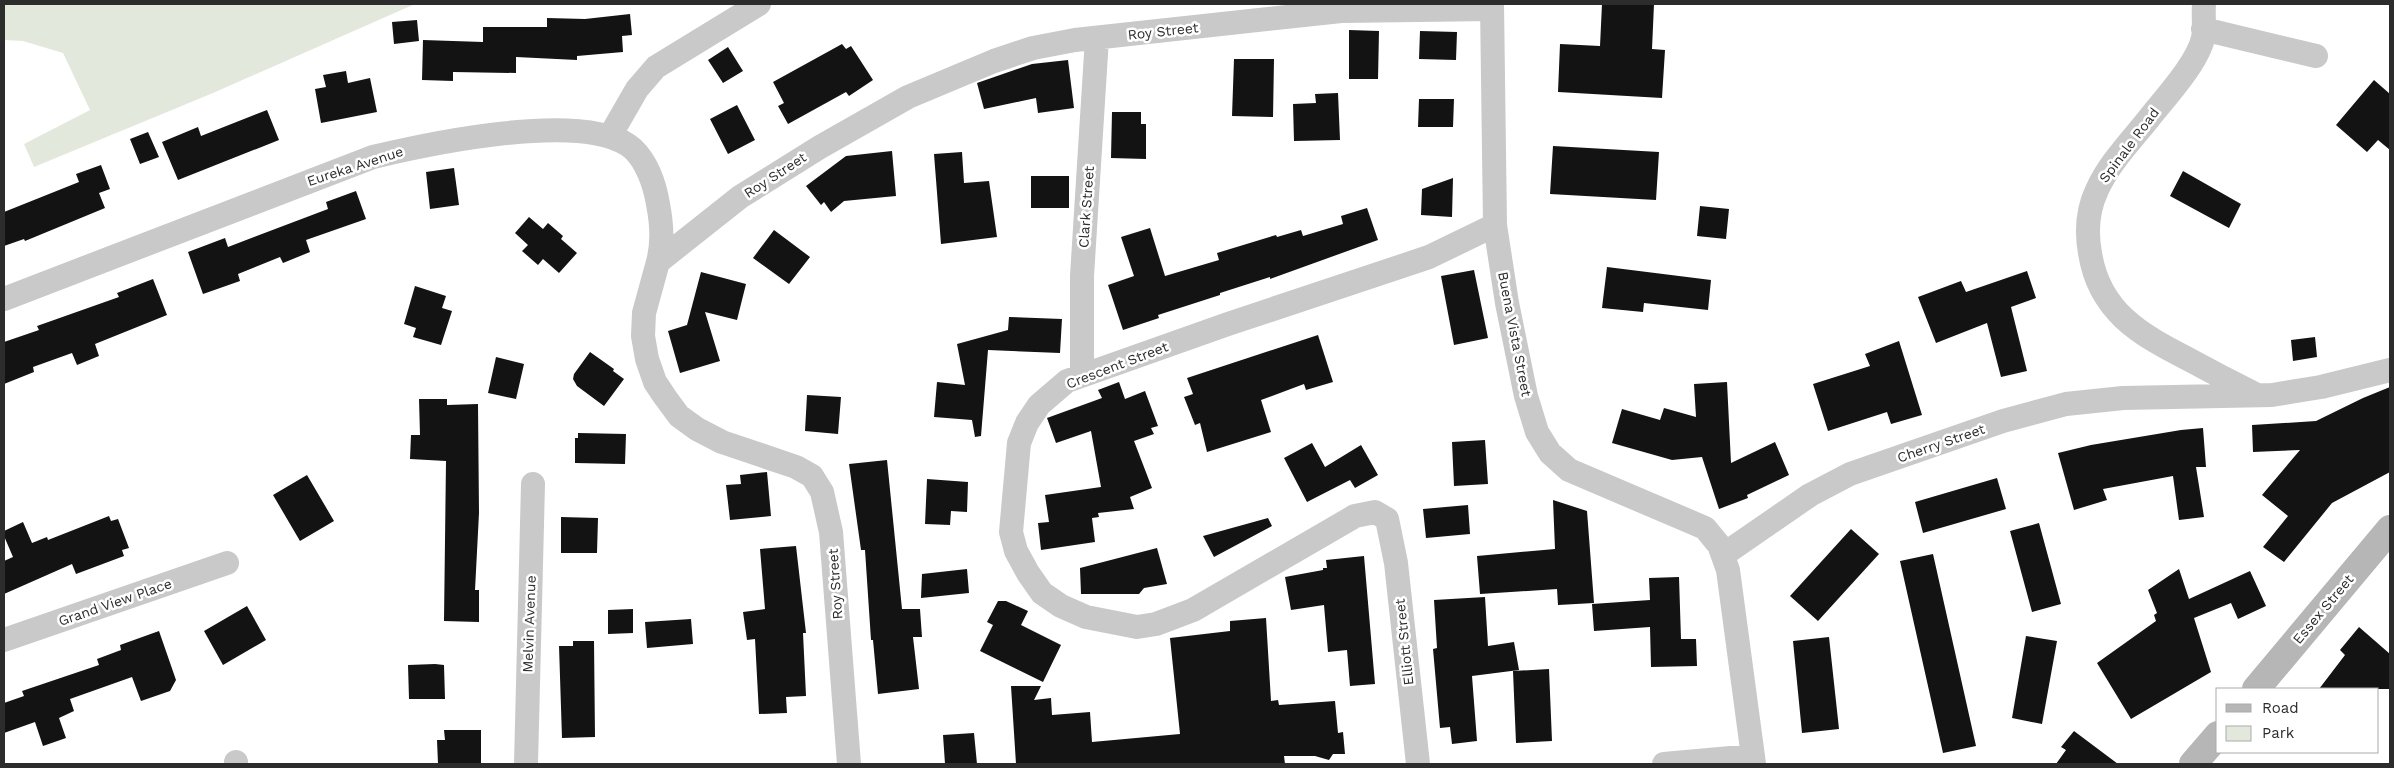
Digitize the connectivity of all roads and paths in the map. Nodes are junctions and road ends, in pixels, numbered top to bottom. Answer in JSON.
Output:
{"nodes":[{"id":1,"x":759,"y":4,"type":"edge"},
{"id":2,"x":2204,"y":4,"type":"edge"},
{"id":3,"x":1492,"y":7,"type":"edge"},
{"id":4,"x":2203,"y":29,"type":"junction"},
{"id":5,"x":1097,"y":38,"type":"junction"},
{"id":6,"x":2316,"y":56,"type":"dead end"},
{"id":7,"x":610,"y":136,"type":"junction"},
{"id":8,"x":1495,"y":224,"type":"junction"},
{"id":9,"x":658,"y":262,"type":"junction"},
{"id":10,"x":4,"y":299,"type":"edge"},
{"id":11,"x":2390,"y":370,"type":"edge"},
{"id":12,"x":1082,"y":375,"type":"junction"},
{"id":13,"x":2257,"y":395,"type":"junction"},
{"id":14,"x":533,"y":484,"type":"dead end"},
{"id":15,"x":1387,"y":519,"type":"joint"},
{"id":16,"x":2390,"y":530,"type":"edge"},
{"id":17,"x":1723,"y":555,"type":"junction"},
{"id":18,"x":227,"y":563,"type":"dead end"},
{"id":19,"x":4,"y":640,"type":"edge"},
{"id":20,"x":2257,"y":688,"type":"edge"},
{"id":21,"x":2216,"y":737,"type":"edge"},
{"id":22,"x":1754,"y":760,"type":"edge"},
{"id":23,"x":526,"y":764,"type":"edge"},
{"id":24,"x":849,"y":764,"type":"edge"},
{"id":25,"x":1418,"y":764,"type":"edge"},
{"id":26,"x":1664,"y":764,"type":"edge"},
{"id":27,"x":2193,"y":764,"type":"edge"}],
"edges":[{"from":1,"to":7,"type":"street"},
{"from":2,"to":4,"type":"street","name":"Spinale Road"},
{"from":3,"to":5,"type":"street","name":"Roy Street"},
{"from":3,"to":8,"type":"street","name":"Buena Vista Street"},
{"from":4,"to":6,"type":"street"},
{"from":4,"to":13,"type":"street","name":"Spinale Road"},
{"from":5,"to":9,"type":"street","name":"Roy Street"},
{"from":5,"to":12,"type":"street","name":"Clark Street"},
{"from":7,"to":9,"type":"street","name":"Eureka Avenue"},
{"from":7,"to":10,"type":"street","name":"Eureka Avenue"},
{"from":8,"to":12,"type":"street","name":"Crescent Street"},
{"from":8,"to":17,"type":"street","name":"Buena Vista Street"},
{"from":9,"to":24,"type":"street","name":"Roy Street"},
{"from":11,"to":13,"type":"street","name":"Cherry Street"},
{"from":12,"to":15,"type":"street","name":"Crescent Street"},
{"from":13,"to":17,"type":"street","name":"Cherry Street"},
{"from":14,"to":23,"type":"street","name":"Melvin Avenue"},
{"from":15,"to":25,"type":"street","name":"Elliott Street"},
{"from":16,"to":20,"type":"main road","name":"Essex Street"},
{"from":17,"to":22,"type":"street"},
{"from":18,"to":19,"type":"street","name":"Grand View Place"},
{"from":21,"to":27,"type":"main road"},
{"from":22,"to":26,"type":"street"}]}
